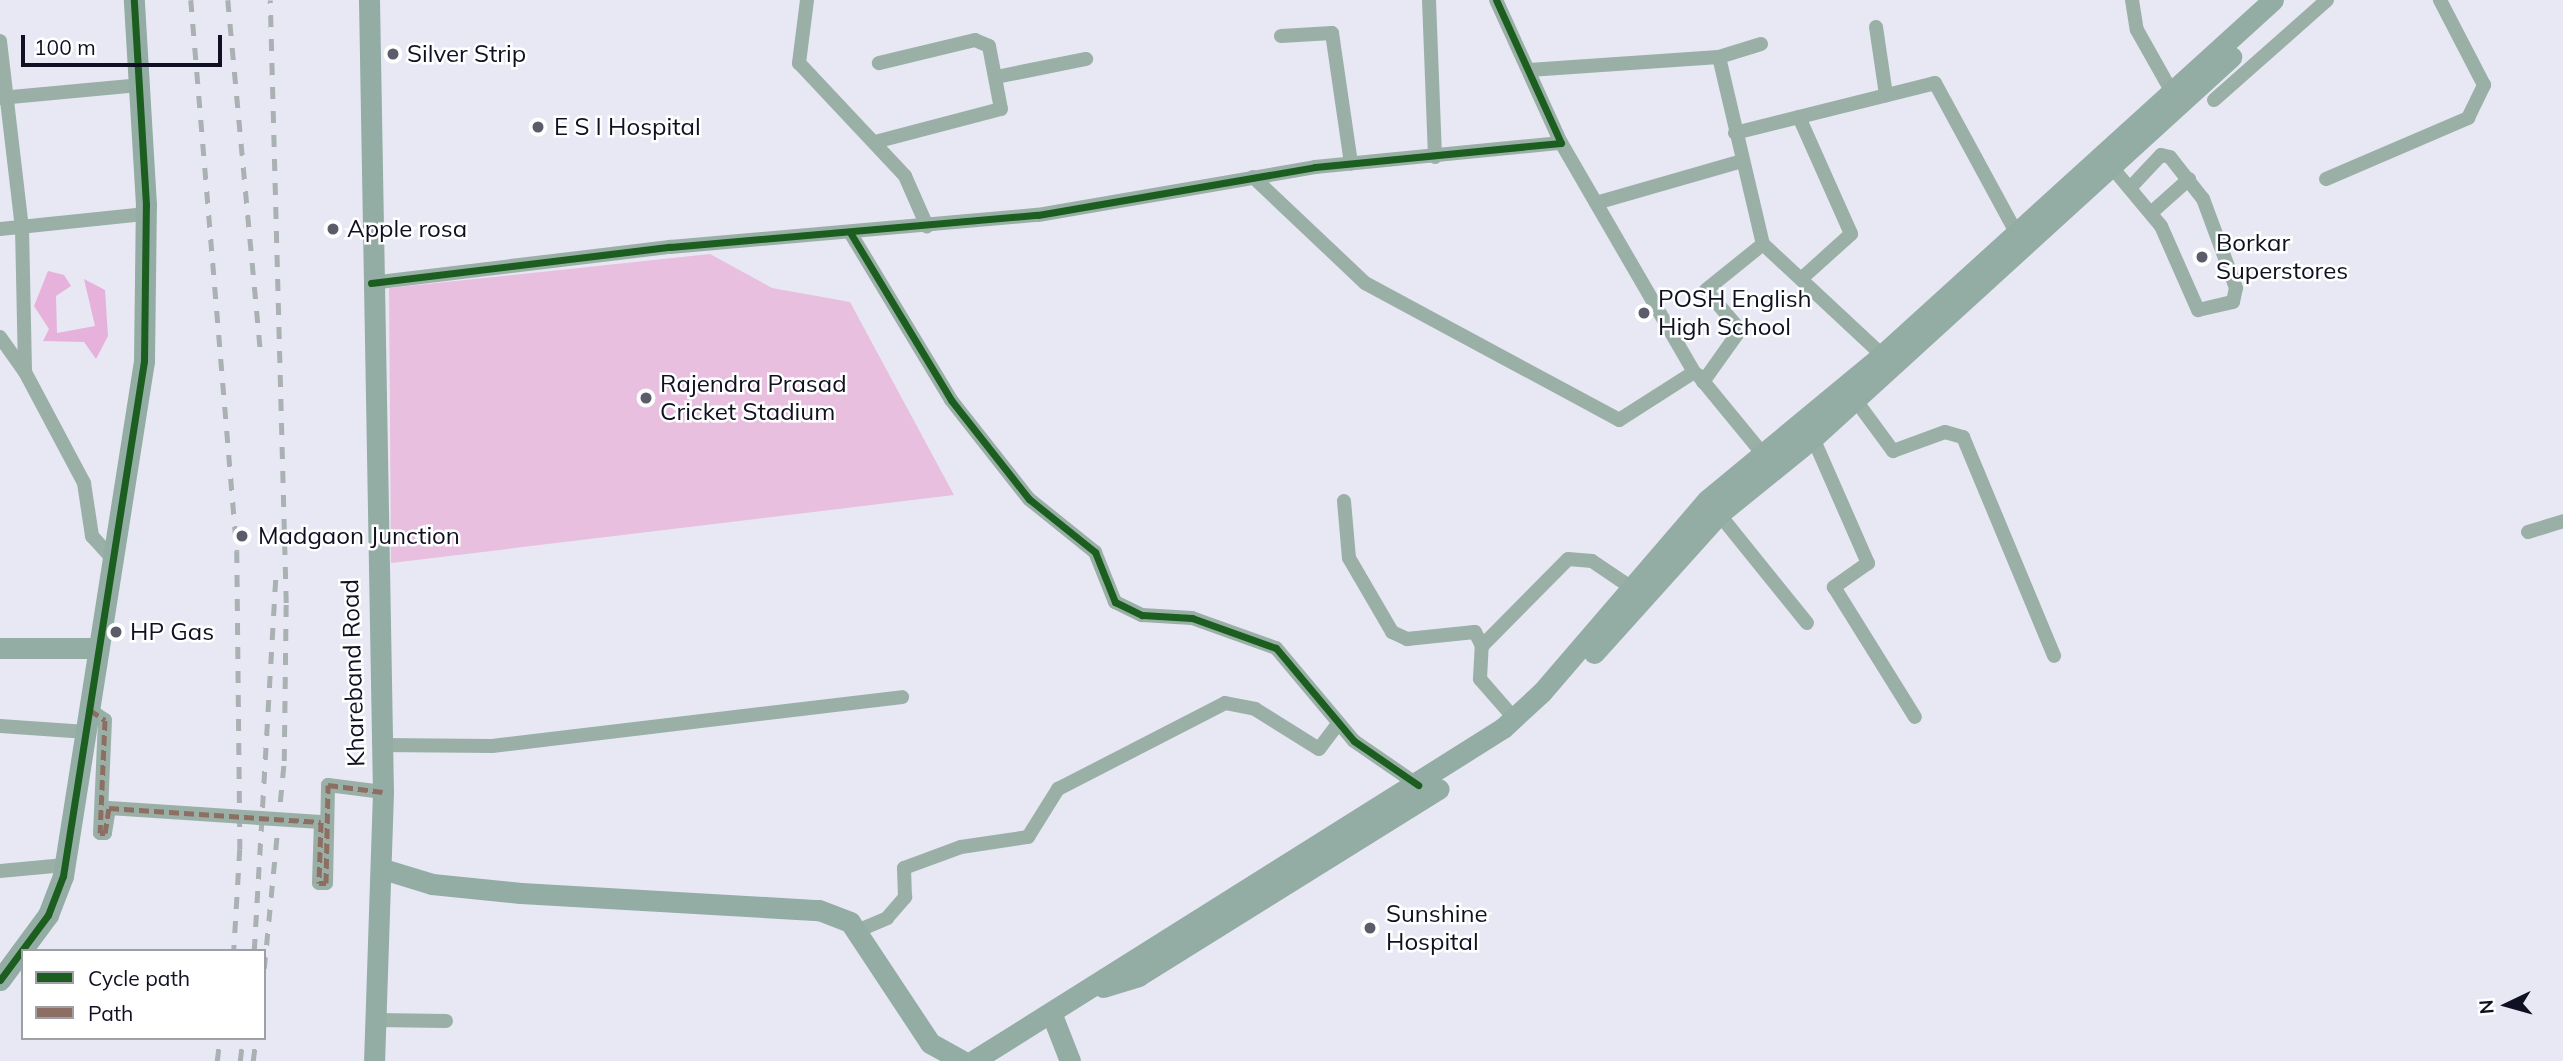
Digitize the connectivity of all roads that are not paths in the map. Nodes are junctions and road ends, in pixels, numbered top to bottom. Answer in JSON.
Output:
{"nodes":[{"id":1,"x":134,"y":0,"type":"edge"},
{"id":2,"x":357,"y":0,"type":"edge"},
{"id":3,"x":369,"y":0,"type":"edge"},
{"id":4,"x":807,"y":0,"type":"edge"},
{"id":5,"x":1429,"y":0,"type":"edge"},
{"id":6,"x":1496,"y":0,"type":"edge"},
{"id":7,"x":2132,"y":0,"type":"edge"},
{"id":8,"x":2273,"y":0,"type":"edge"},
{"id":9,"x":2291,"y":0,"type":"edge"},
{"id":10,"x":2327,"y":0,"type":"edge"},
{"id":11,"x":2440,"y":0,"type":"edge"},
{"id":12,"x":1876,"y":27,"type":"dead end"},
{"id":13,"x":1281,"y":36,"type":"dead end"},
{"id":14,"x":0,"y":41,"type":"edge"},
{"id":15,"x":1761,"y":44,"type":"dead end"},
{"id":16,"x":1719,"y":57,"type":"junction"},
{"id":17,"x":1086,"y":59,"type":"dead end"},
{"id":18,"x":879,"y":63,"type":"dead end"},
{"id":19,"x":1529,"y":70,"type":"junction"},
{"id":20,"x":996,"y":77,"type":"junction"},
{"id":21,"x":141,"y":85,"type":"junction"},
{"id":22,"x":2172,"y":92,"type":"junction"},
{"id":23,"x":1886,"y":95,"type":"junction"},
{"id":24,"x":2,"y":97,"type":"edge"},
{"id":25,"x":2214,"y":100,"type":"dead end"},
{"id":26,"x":1799,"y":117,"type":"junction"},
{"id":27,"x":1735,"y":133,"type":"junction"},
{"id":28,"x":2149,"y":134,"type":"junction"},
{"id":29,"x":875,"y":142,"type":"junction"},
{"id":30,"x":1561,"y":143,"type":"junction"},
{"id":31,"x":2166,"y":154,"type":"junction"},
{"id":32,"x":1435,"y":157,"type":"junction"},
{"id":33,"x":1742,"y":161,"type":"junction"},
{"id":34,"x":2107,"y":162,"type":"junction"},
{"id":35,"x":1351,"y":164,"type":"junction"},
{"id":36,"x":1253,"y":177,"type":"junction"},
{"id":37,"x":2189,"y":179,"type":"junction"},
{"id":38,"x":2326,"y":179,"type":"dead end"},
{"id":39,"x":2130,"y":188,"type":"junction"},
{"id":40,"x":1596,"y":203,"type":"junction"},
{"id":41,"x":2151,"y":213,"type":"junction"},
{"id":42,"x":146,"y":214,"type":"junction"},
{"id":43,"x":928,"y":226,"type":"junction"},
{"id":44,"x":22,"y":227,"type":"junction"},
{"id":45,"x":0,"y":229,"type":"edge"},
{"id":46,"x":851,"y":234,"type":"junction"},
{"id":47,"x":2017,"y":234,"type":"junction"},
{"id":48,"x":1763,"y":244,"type":"junction"},
{"id":49,"x":1801,"y":279,"type":"junction"},
{"id":50,"x":370,"y":283,"type":"junction"},
{"id":51,"x":0,"y":337,"type":"edge"},
{"id":52,"x":1882,"y":355,"type":"junction"},
{"id":53,"x":24,"y":372,"type":"junction"},
{"id":54,"x":1699,"y":377,"type":"junction"},
{"id":55,"x":1854,"y":398,"type":"junction"},
{"id":56,"x":1813,"y":438,"type":"junction"},
{"id":57,"x":1768,"y":460,"type":"junction"},
{"id":58,"x":1344,"y":501,"type":"dead end"},
{"id":59,"x":1718,"y":514,"type":"junction"},
{"id":60,"x":2563,"y":521,"type":"edge"},
{"id":61,"x":2528,"y":531,"type":"dead end"},
{"id":62,"x":110,"y":556,"type":"junction"},
{"id":63,"x":1632,"y":588,"type":"junction"},
{"id":64,"x":1807,"y":623,"type":"dead end"},
{"id":65,"x":1482,"y":646,"type":"junction"},
{"id":66,"x":0,"y":648,"type":"edge"},
{"id":67,"x":97,"y":648,"type":"junction"},
{"id":68,"x":2054,"y":656,"type":"dead end"},
{"id":69,"x":902,"y":697,"type":"dead end"},
{"id":70,"x":89,"y":710,"type":"junction"},
{"id":71,"x":1915,"y":717,"type":"dead end"},
{"id":72,"x":1514,"y":718,"type":"junction"},
{"id":73,"x":1338,"y":724,"type":"junction"},
{"id":74,"x":0,"y":726,"type":"edge"},
{"id":75,"x":87,"y":732,"type":"junction"},
{"id":76,"x":380,"y":745,"type":"junction"},
{"id":77,"x":1418,"y":785,"type":"junction"},
{"id":78,"x":383,"y":792,"type":"junction"},
{"id":79,"x":1328,"y":848,"type":"junction"},
{"id":80,"x":65,"y":865,"type":"junction"},
{"id":81,"x":383,"y":869,"type":"junction"},
{"id":82,"x":0,"y":871,"type":"edge"},
{"id":83,"x":857,"y":931,"type":"junction"},
{"id":84,"x":2,"y":972,"type":"edge"},
{"id":85,"x":1052,"y":1015,"type":"junction"},
{"id":86,"x":376,"y":1020,"type":"junction"},
{"id":87,"x":446,"y":1021,"type":"dead end"},
{"id":88,"x":374,"y":1061,"type":"edge"},
{"id":89,"x":962,"y":1061,"type":"edge"},
{"id":90,"x":973,"y":1061,"type":"edge"},
{"id":91,"x":1070,"y":1061,"type":"edge"}],
"edges":[{"from":1,"to":21,"type":"main road"},
{"from":2,"to":50,"type":"main road"},
{"from":3,"to":50,"type":"main road"},
{"from":4,"to":29,"type":"street"},
{"from":5,"to":32,"type":"street"},
{"from":6,"to":19,"type":"street"},
{"from":7,"to":22,"type":"street"},
{"from":8,"to":22,"type":"main road"},
{"from":9,"to":28,"type":"main road"},
{"from":10,"to":25,"type":"street"},
{"from":11,"to":38,"type":"street"},
{"from":12,"to":23,"type":"street"},
{"from":13,"to":35,"type":"street"},
{"from":14,"to":24,"type":"street"},
{"from":15,"to":16,"type":"street"},
{"from":16,"to":19,"type":"street"},
{"from":16,"to":27,"type":"street"},
{"from":17,"to":20,"type":"street"},
{"from":18,"to":20,"type":"street"},
{"from":19,"to":30,"type":"street"},
{"from":20,"to":29,"type":"street"},
{"from":21,"to":24,"type":"street"},
{"from":21,"to":42,"type":"main road"},
{"from":22,"to":34,"type":"main road"},
{"from":23,"to":26,"type":"street"},
{"from":23,"to":47,"type":"street"},
{"from":24,"to":44,"type":"street"},
{"from":26,"to":27,"type":"street"},
{"from":26,"to":49,"type":"street"},
{"from":27,"to":33,"type":"street"},
{"from":28,"to":31,"type":"street"},
{"from":28,"to":34,"type":"main road"},
{"from":29,"to":43,"type":"street"},
{"from":30,"to":32,"type":"street"},
{"from":30,"to":40,"type":"street"},
{"from":31,"to":37,"type":"street"},
{"from":31,"to":39,"type":"street"},
{"from":32,"to":35,"type":"street"},
{"from":33,"to":40,"type":"street"},
{"from":33,"to":48,"type":"street"},
{"from":34,"to":39,"type":"street"},
{"from":34,"to":47,"type":"main road"},
{"from":34,"to":55,"type":"main road"},
{"from":35,"to":36,"type":"street"},
{"from":36,"to":43,"type":"street"},
{"from":36,"to":54,"type":"street"},
{"from":37,"to":41,"type":"street"},
{"from":37,"to":41,"type":"street"},
{"from":39,"to":41,"type":"street"},
{"from":40,"to":54,"type":"street"},
{"from":42,"to":44,"type":"street"},
{"from":42,"to":62,"type":"main road"},
{"from":43,"to":46,"type":"street"},
{"from":44,"to":45,"type":"street"},
{"from":44,"to":53,"type":"street"},
{"from":46,"to":50,"type":"street"},
{"from":46,"to":73,"type":"street"},
{"from":47,"to":52,"type":"main road"},
{"from":48,"to":49,"type":"street"},
{"from":48,"to":54,"type":"street"},
{"from":49,"to":52,"type":"street"},
{"from":50,"to":76,"type":"main road","name":"Khareband Road"},
{"from":51,"to":53,"type":"street"},
{"from":52,"to":57,"type":"main road"},
{"from":53,"to":62,"type":"street"},
{"from":54,"to":57,"type":"street"},
{"from":55,"to":56,"type":"main road"},
{"from":55,"to":68,"type":"street"},
{"from":56,"to":57,"type":"main road"},
{"from":56,"to":71,"type":"street"},
{"from":57,"to":59,"type":"main road"},
{"from":57,"to":63,"type":"main road"},
{"from":58,"to":65,"type":"street"},
{"from":59,"to":64,"type":"street"},
{"from":59,"to":79,"type":"main road"},
{"from":60,"to":61,"type":"street"},
{"from":62,"to":67,"type":"main road"},
{"from":63,"to":65,"type":"street"},
{"from":63,"to":72,"type":"main road"},
{"from":65,"to":72,"type":"street"},
{"from":66,"to":67,"type":"main road"},
{"from":67,"to":70,"type":"main road"},
{"from":69,"to":76,"type":"street"},
{"from":70,"to":75,"type":"main road"},
{"from":70,"to":78,"type":"street","bridge":true},
{"from":72,"to":77,"type":"main road"},
{"from":73,"to":77,"type":"street"},
{"from":73,"to":83,"type":"street"},
{"from":74,"to":75,"type":"street"},
{"from":75,"to":80,"type":"main road"},
{"from":76,"to":78,"type":"main road","name":"Khareband Road"},
{"from":77,"to":79,"type":"main road"},
{"from":78,"to":81,"type":"main road","name":"Khareband Road"},
{"from":79,"to":85,"type":"main road"},
{"from":80,"to":82,"type":"street"},
{"from":80,"to":84,"type":"main road"},
{"from":81,"to":83,"type":"main road"},
{"from":81,"to":86,"type":"main road","name":"Khareband Road"},
{"from":83,"to":89,"type":"main road"},
{"from":85,"to":90,"type":"main road"},
{"from":85,"to":91,"type":"main road"},
{"from":86,"to":87,"type":"street"},
{"from":86,"to":88,"type":"main road","name":"Khareband Road"}]}
